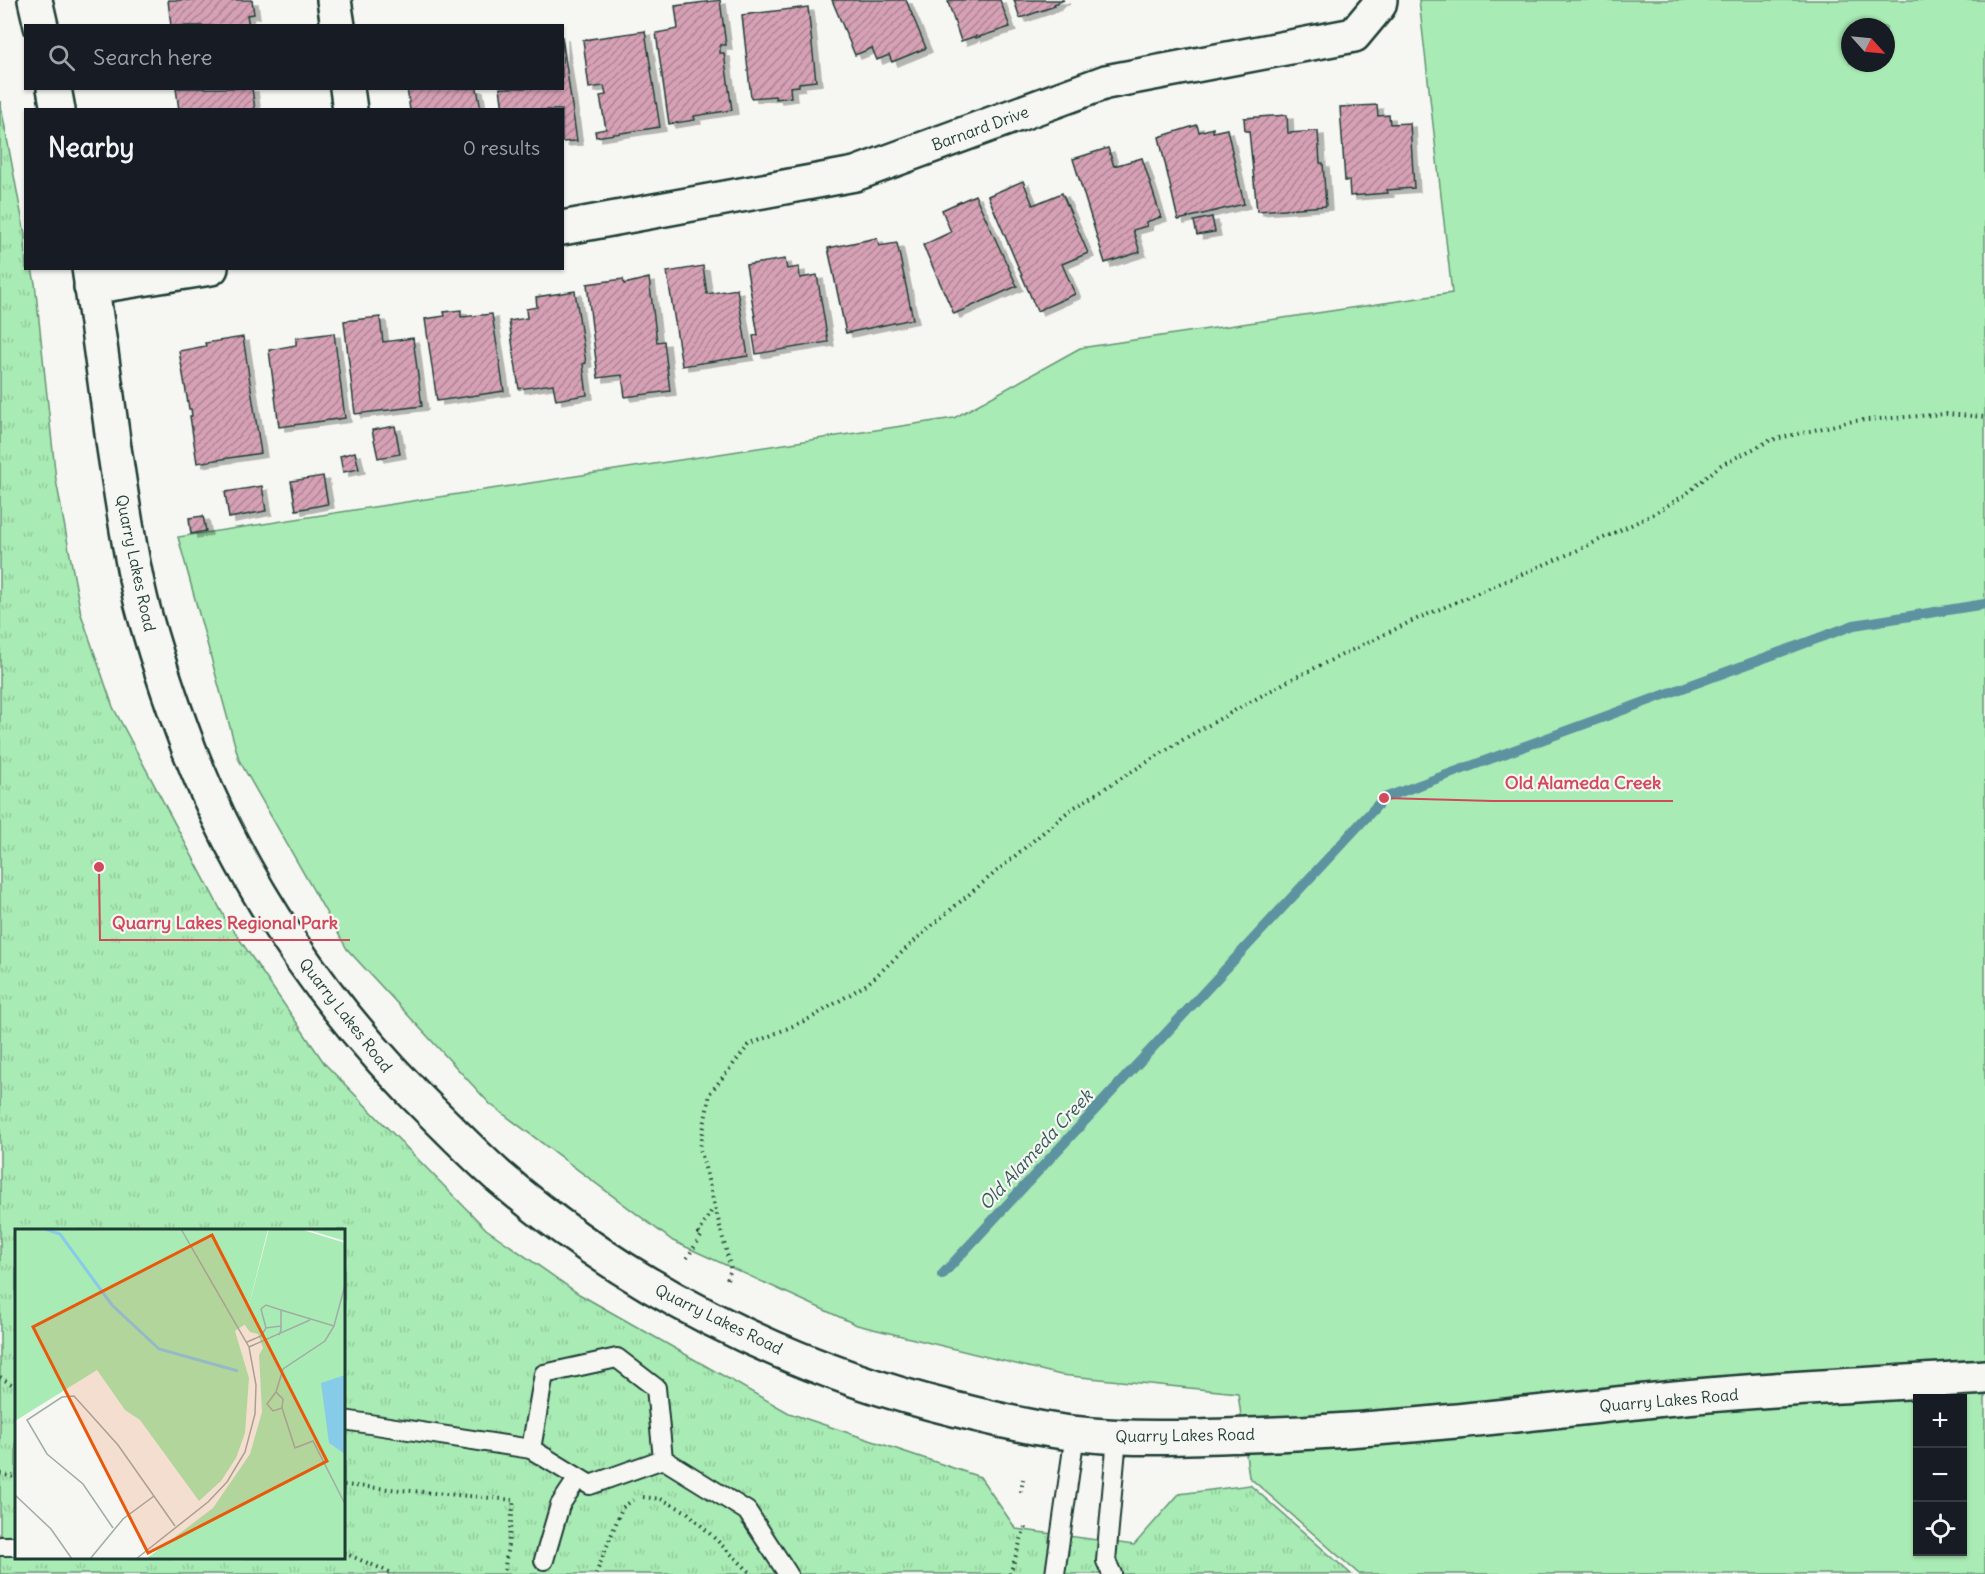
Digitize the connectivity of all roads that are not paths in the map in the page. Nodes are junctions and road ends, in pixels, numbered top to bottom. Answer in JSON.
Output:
{"nodes":[{"id":1,"x":35,"y":0,"type":"edge"},
{"id":2,"x":334,"y":0,"type":"edge"},
{"id":3,"x":1380,"y":0,"type":"edge"},
{"id":4,"x":41,"y":24,"type":"edge"},
{"id":5,"x":338,"y":24,"type":"edge"},
{"id":6,"x":54,"y":90,"type":"edge"},
{"id":7,"x":347,"y":90,"type":"edge"},
{"id":8,"x":58,"y":108,"type":"edge"},
{"id":9,"x":350,"y":108,"type":"edge"},
{"id":10,"x":564,"y":228,"type":"edge"},
{"id":11,"x":188,"y":270,"type":"edge"},
{"id":12,"x":90,"y":278,"type":"edge"},
{"id":13,"x":1985,"y":1377,"type":"edge"},
{"id":14,"x":345,"y":1420,"type":"edge"},
{"id":15,"x":1075,"y":1434,"type":"junction"},
{"id":16,"x":1117,"y":1437,"type":"junction"},
{"id":17,"x":531,"y":1449,"type":"junction"},
{"id":18,"x":663,"y":1460,"type":"junction"},
{"id":19,"x":578,"y":1478,"type":"junction"},
{"id":20,"x":544,"y":1560,"type":"dead end"},
{"id":21,"x":788,"y":1574,"type":"edge"},
{"id":22,"x":1055,"y":1574,"type":"edge"},
{"id":23,"x":1112,"y":1574,"type":"edge"}],
"edges":[{"from":1,"to":4,"type":"street"},
{"from":2,"to":5,"type":"street"},
{"from":3,"to":10,"type":"street","name":"Barnard Drive"},
{"from":6,"to":8,"type":"street"},
{"from":7,"to":9,"type":"street"},
{"from":11,"to":12,"type":"street"},
{"from":12,"to":15,"type":"street","name":"Quarry Lakes Road"},
{"from":13,"to":16,"type":"street","name":"Quarry Lakes Road"},
{"from":14,"to":17,"type":"lane"},
{"from":15,"to":16,"type":"street","name":"Quarry Lakes Road"},
{"from":15,"to":22,"type":"lane"},
{"from":16,"to":23,"type":"lane"},
{"from":17,"to":18,"type":"lane"},
{"from":17,"to":19,"type":"lane"},
{"from":18,"to":19,"type":"lane"},
{"from":18,"to":21,"type":"lane"},
{"from":19,"to":20,"type":"lane"}]}
